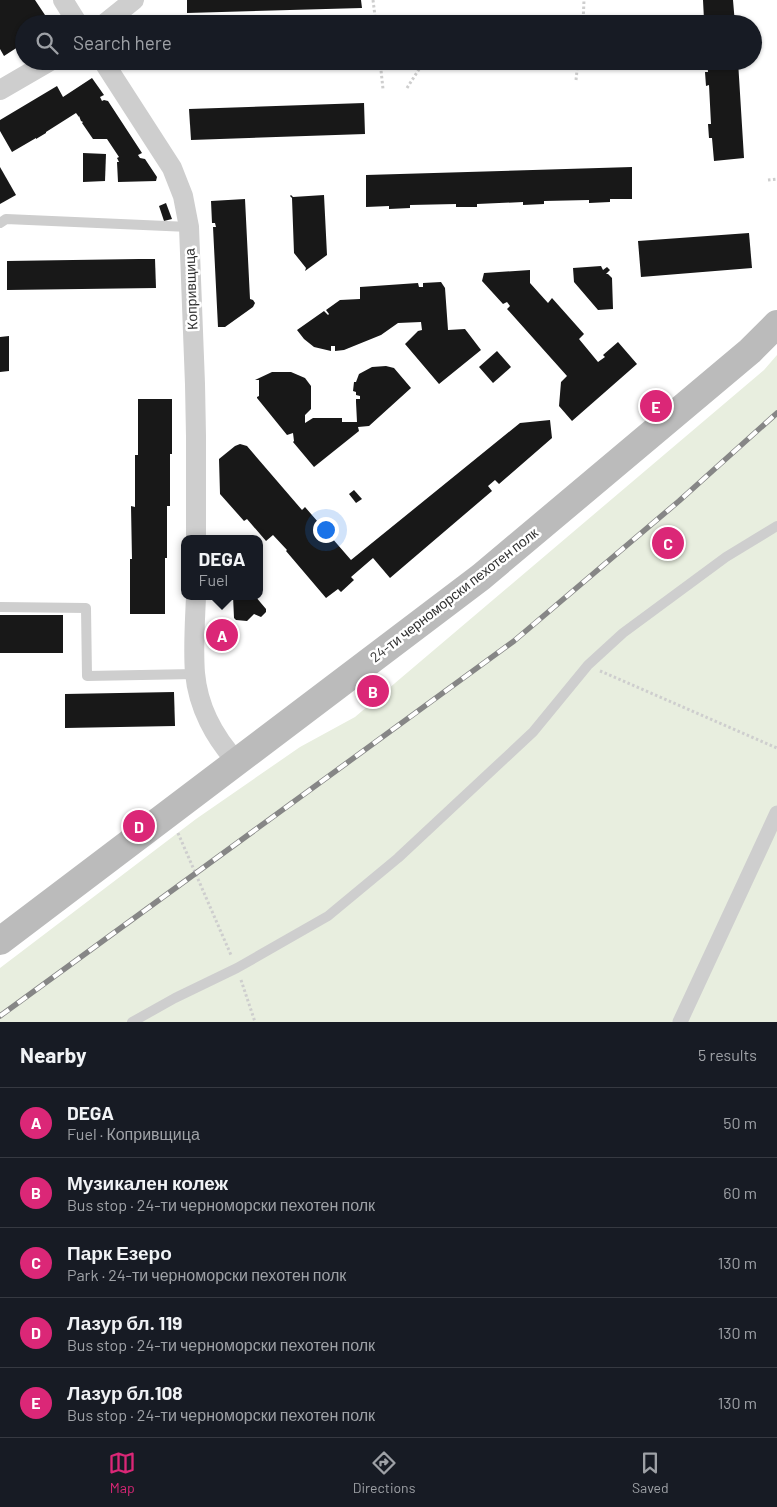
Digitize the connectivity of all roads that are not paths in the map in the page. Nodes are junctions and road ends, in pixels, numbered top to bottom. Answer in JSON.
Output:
{"nodes":[{"id":1,"x":63,"y":0,"type":"edge"},
{"id":2,"x":134,"y":0,"type":"edge"},
{"id":3,"x":72,"y":15,"type":"edge"},
{"id":4,"x":115,"y":15,"type":"edge"},
{"id":5,"x":34,"y":70,"type":"edge"},
{"id":6,"x":109,"y":70,"type":"edge"},
{"id":7,"x":0,"y":90,"type":"edge"},
{"id":8,"x":0,"y":223,"type":"edge"},
{"id":9,"x":189,"y":227,"type":"junction"},
{"id":10,"x":777,"y":324,"type":"edge"},
{"id":11,"x":777,"y":526,"type":"edge"},
{"id":12,"x":196,"y":535,"type":"edge"},
{"id":13,"x":196,"y":600,"type":"edge"},
{"id":14,"x":0,"y":607,"type":"edge"},
{"id":15,"x":195,"y":674,"type":"junction"},
{"id":16,"x":237,"y":762,"type":"junction"},
{"id":17,"x":776,"y":821,"type":"edge"},
{"id":18,"x":0,"y":941,"type":"edge"},
{"id":19,"x":132,"y":1022,"type":"edge"},
{"id":20,"x":680,"y":1022,"type":"edge"}],
"edges":[{"from":1,"to":3,"type":"street"},
{"from":2,"to":4,"type":"street"},
{"from":5,"to":7,"type":"street"},
{"from":6,"to":9,"type":"street","name":"Копривщица"},
{"from":8,"to":9,"type":"lane"},
{"from":9,"to":12,"type":"street","name":"Копривщица"},
{"from":10,"to":16,"type":"main road","name":"24-ти черноморски пехотен полк"},
{"from":11,"to":19,"type":"lane"},
{"from":13,"to":15,"type":"street"},
{"from":14,"to":15,"type":"lane"},
{"from":15,"to":16,"type":"street"},
{"from":16,"to":18,"type":"main road","name":"24-ти черноморски пехотен полк"},
{"from":17,"to":20,"type":"street"}]}
